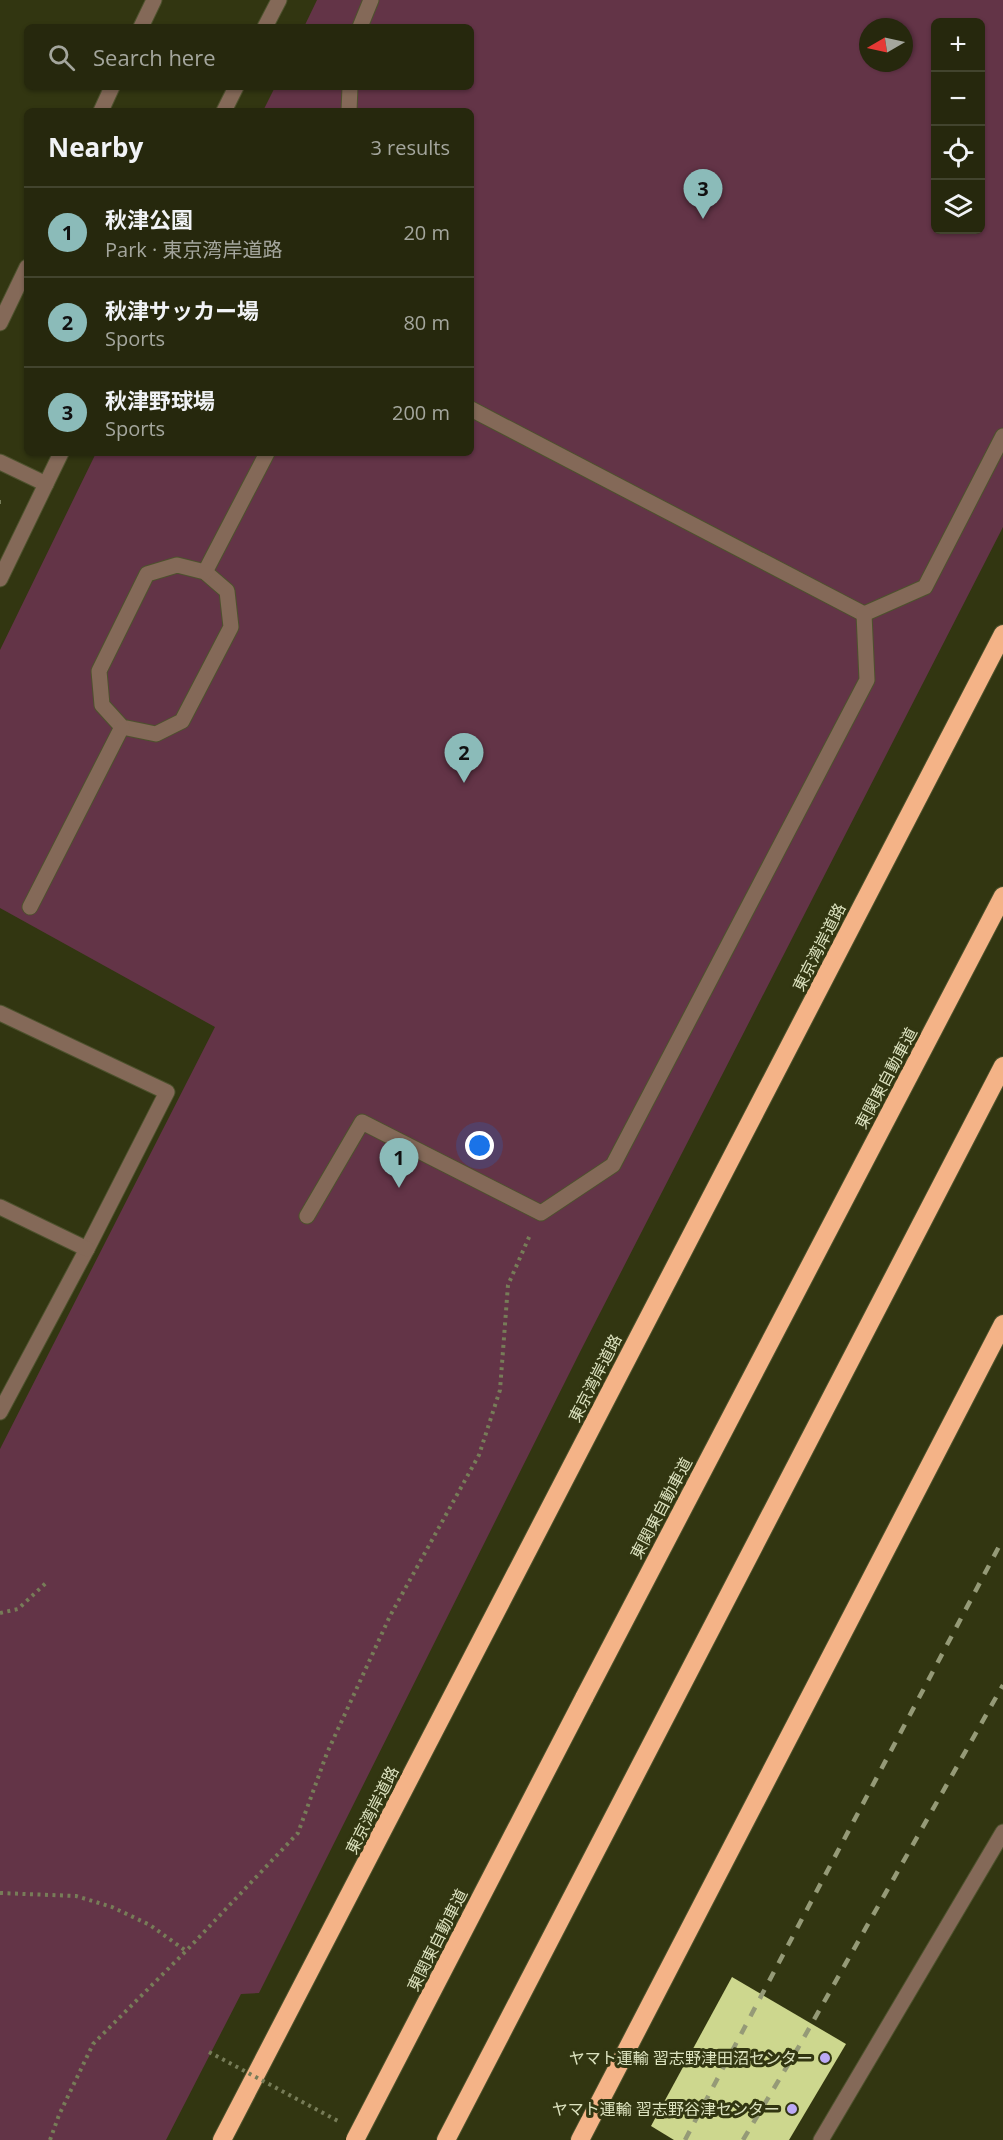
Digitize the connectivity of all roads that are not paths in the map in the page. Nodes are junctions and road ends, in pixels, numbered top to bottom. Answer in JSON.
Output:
{"nodes":[{"id":1,"x":154,"y":0,"type":"edge"},
{"id":2,"x":279,"y":0,"type":"edge"},
{"id":3,"x":371,"y":0,"type":"edge"},
{"id":4,"x":142,"y":24,"type":"edge"},
{"id":5,"x":267,"y":24,"type":"edge"},
{"id":6,"x":361,"y":24,"type":"edge"},
{"id":7,"x":111,"y":90,"type":"edge"},
{"id":8,"x":234,"y":90,"type":"edge"},
{"id":9,"x":350,"y":90,"type":"edge"},
{"id":10,"x":102,"y":108,"type":"edge"},
{"id":11,"x":226,"y":108,"type":"edge"},
{"id":12,"x":349,"y":108,"type":"edge"},
{"id":13,"x":24,"y":273,"type":"edge"},
{"id":14,"x":0,"y":323,"type":"edge"},
{"id":15,"x":474,"y":411,"type":"edge"},
{"id":16,"x":1003,"y":436,"type":"edge"},
{"id":17,"x":60,"y":456,"type":"edge"},
{"id":18,"x":265,"y":456,"type":"edge"},
{"id":19,"x":0,"y":462,"type":"edge"},
{"id":20,"x":46,"y":484,"type":"junction"},
{"id":21,"x":205,"y":572,"type":"junction"},
{"id":22,"x":0,"y":579,"type":"edge"},
{"id":23,"x":864,"y":614,"type":"junction"},
{"id":24,"x":1003,"y":634,"type":"edge"},
{"id":25,"x":122,"y":727,"type":"junction"},
{"id":26,"x":1003,"y":896,"type":"edge"},
{"id":27,"x":30,"y":907,"type":"dead end"},
{"id":28,"x":0,"y":1012,"type":"edge"},
{"id":29,"x":1003,"y":1066,"type":"edge"},
{"id":30,"x":0,"y":1207,"type":"edge"},
{"id":31,"x":307,"y":1216,"type":"dead end"},
{"id":32,"x":87,"y":1249,"type":"junction"},
{"id":33,"x":1003,"y":1324,"type":"edge"},
{"id":34,"x":0,"y":1412,"type":"edge"},
{"id":35,"x":1003,"y":1832,"type":"edge"},
{"id":36,"x":222,"y":2140,"type":"edge"},
{"id":37,"x":355,"y":2140,"type":"edge"},
{"id":38,"x":446,"y":2140,"type":"edge"},
{"id":39,"x":580,"y":2140,"type":"edge"},
{"id":40,"x":821,"y":2140,"type":"edge"}],
"edges":[{"from":1,"to":4,"type":"street"},
{"from":2,"to":5,"type":"street"},
{"from":3,"to":6,"type":"street"},
{"from":7,"to":10,"type":"street"},
{"from":8,"to":11,"type":"street"},
{"from":9,"to":12,"type":"street"},
{"from":13,"to":14,"type":"street"},
{"from":15,"to":23,"type":"street"},
{"from":16,"to":23,"type":"street"},
{"from":17,"to":20,"type":"street"},
{"from":18,"to":21,"type":"street"},
{"from":19,"to":20,"type":"street"},
{"from":20,"to":22,"type":"street"},
{"from":21,"to":25,"type":"street"},
{"from":21,"to":25,"type":"street"},
{"from":23,"to":31,"type":"street"},
{"from":24,"to":36,"type":"highway","name":"東京湾岸道路"},
{"from":25,"to":27,"type":"street"},
{"from":26,"to":37,"type":"highway","name":"東関東自動車道","bridge":true},
{"from":28,"to":32,"type":"street"},
{"from":29,"to":38,"type":"highway"},
{"from":30,"to":32,"type":"street"},
{"from":32,"to":34,"type":"street"},
{"from":33,"to":39,"type":"highway"},
{"from":35,"to":40,"type":"street"}]}
